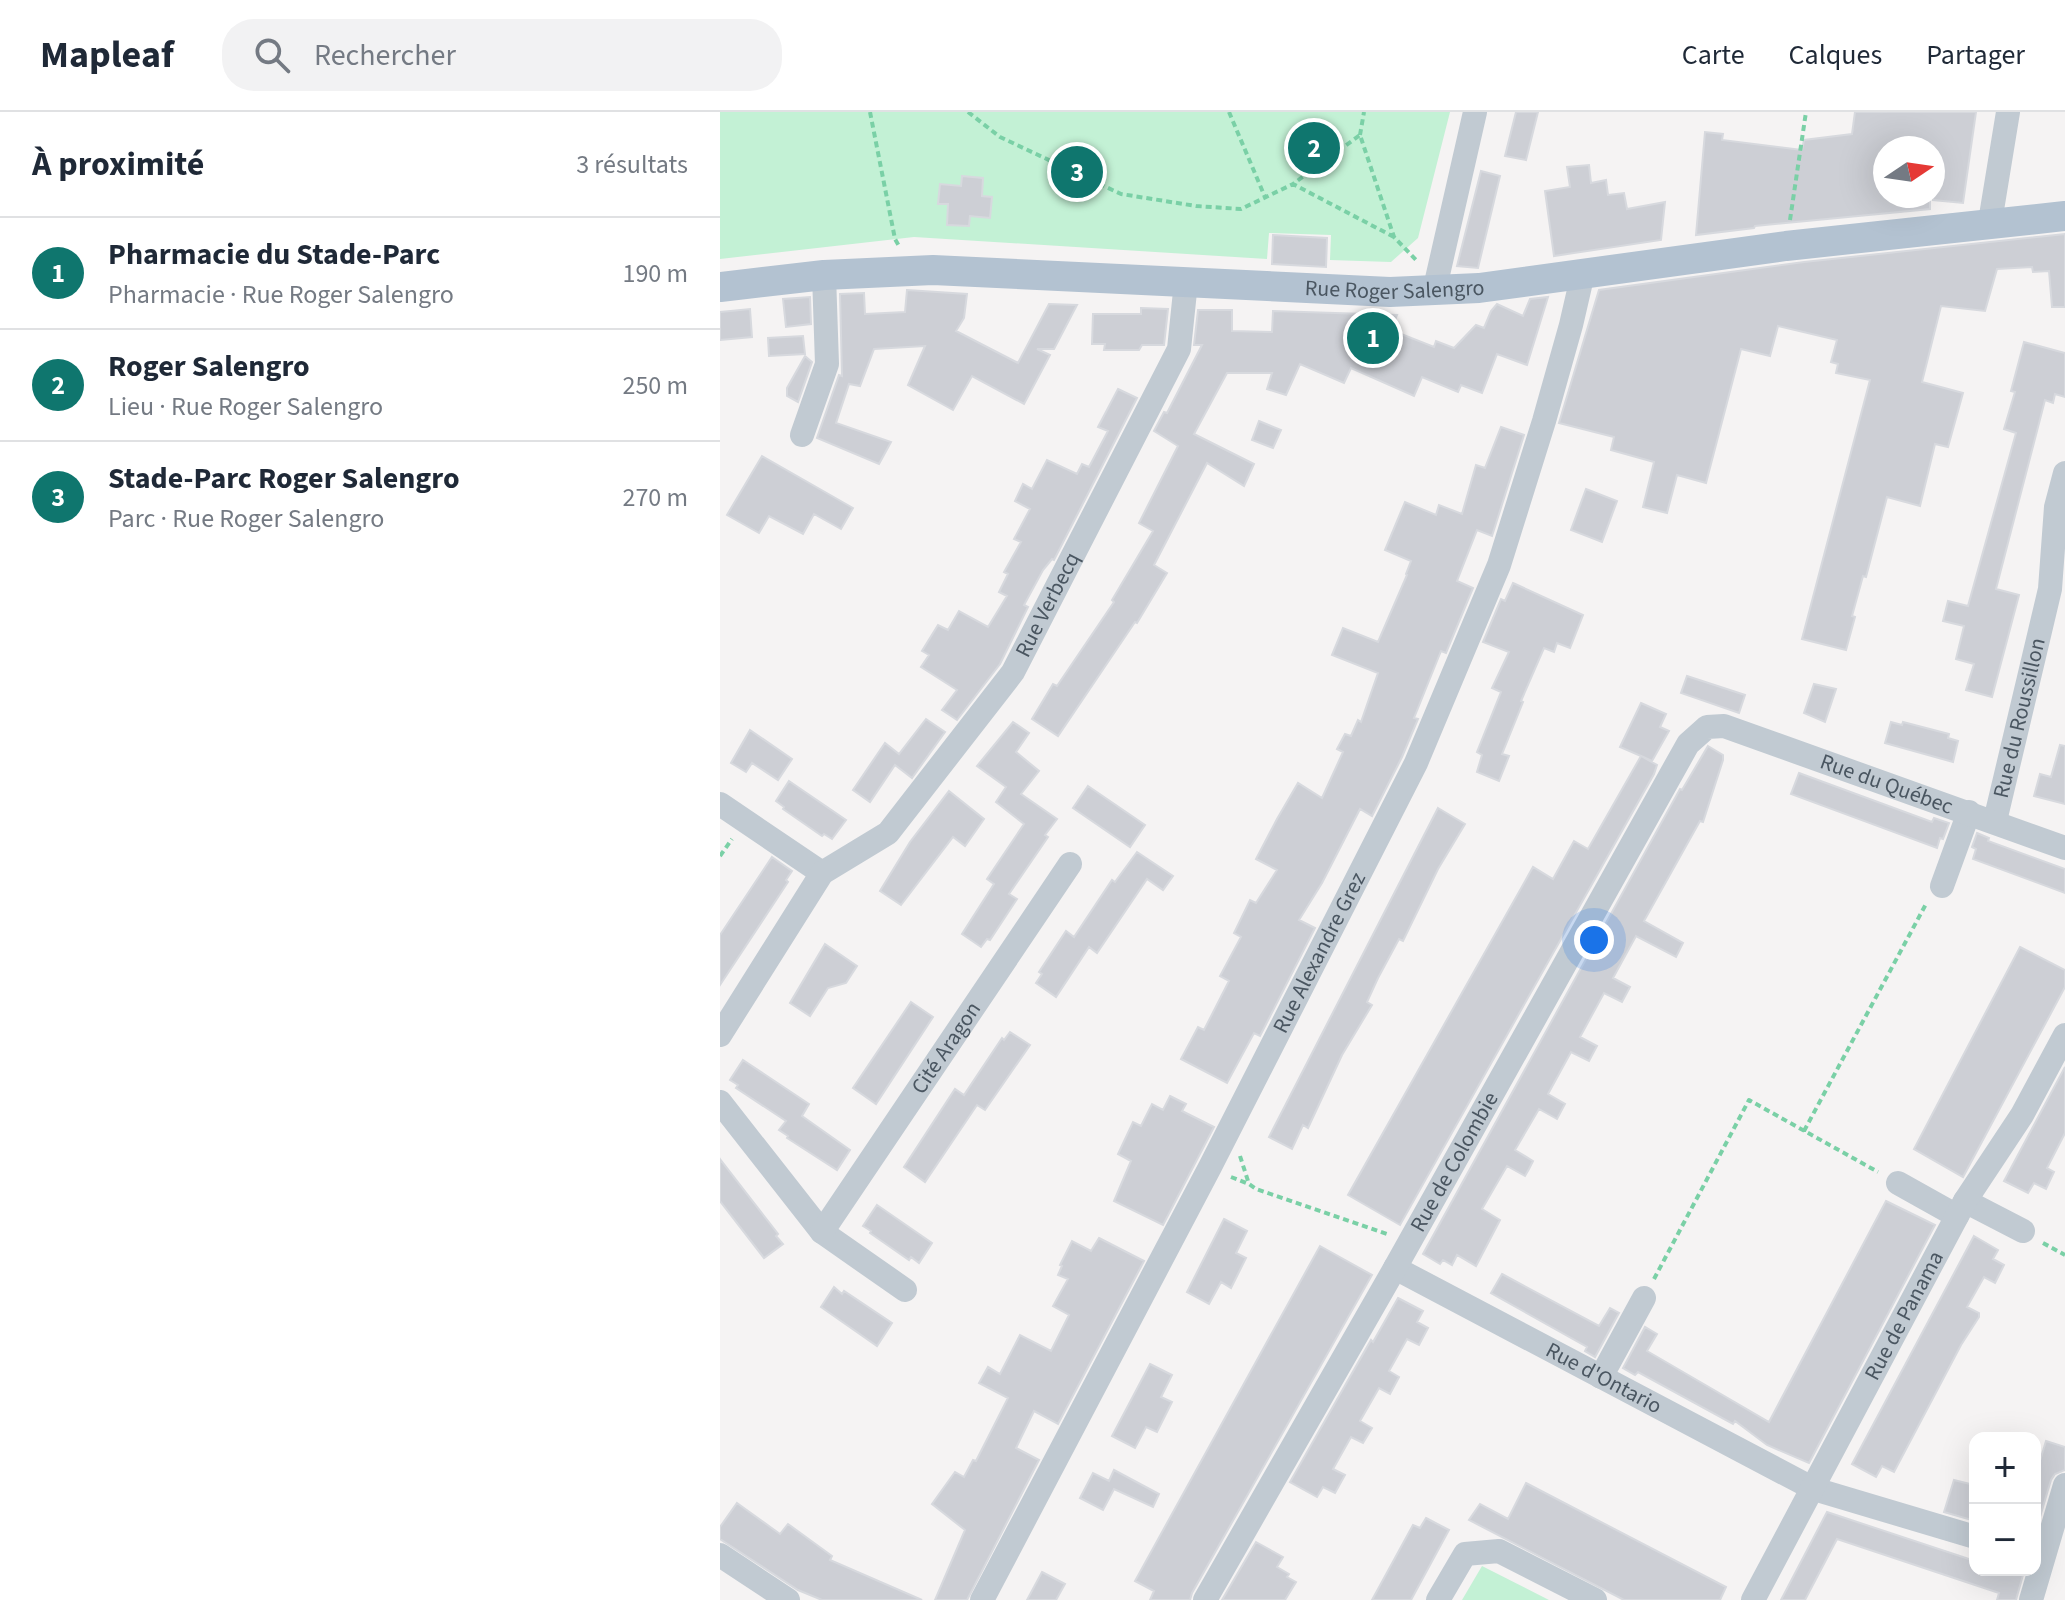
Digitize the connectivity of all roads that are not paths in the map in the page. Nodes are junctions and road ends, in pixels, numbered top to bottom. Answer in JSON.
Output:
{"nodes":[{"id":1,"x":1475,"y":112,"type":"edge"},
{"id":2,"x":2008,"y":112,"type":"edge"},
{"id":3,"x":2065,"y":216,"type":"edge"},
{"id":4,"x":1990,"y":222,"type":"junction"},
{"id":5,"x":1583,"y":273,"type":"junction"},
{"id":6,"x":824,"y":275,"type":"junction"},
{"id":7,"x":1186,"y":282,"type":"junction"},
{"id":8,"x":720,"y":287,"type":"edge"},
{"id":9,"x":1434,"y":292,"type":"junction"},
{"id":10,"x":802,"y":435,"type":"dead end"},
{"id":11,"x":2065,"y":473,"type":"edge"},
{"id":12,"x":1707,"y":727,"type":"joint"},
{"id":13,"x":720,"y":804,"type":"edge"},
{"id":14,"x":1969,"y":812,"type":"junction"},
{"id":15,"x":1995,"y":821,"type":"junction"},
{"id":16,"x":2065,"y":848,"type":"edge"},
{"id":17,"x":1070,"y":864,"type":"dead end"},
{"id":18,"x":822,"y":873,"type":"junction"},
{"id":19,"x":1942,"y":886,"type":"road end"},
{"id":20,"x":720,"y":1035,"type":"edge"},
{"id":21,"x":2065,"y":1035,"type":"edge"},
{"id":22,"x":720,"y":1102,"type":"edge"},
{"id":23,"x":1898,"y":1183,"type":"road end"},
{"id":24,"x":1961,"y":1208,"type":"junction"},
{"id":25,"x":2023,"y":1231,"type":"dead end"},
{"id":26,"x":822,"y":1232,"type":"junction"},
{"id":27,"x":1395,"y":1268,"type":"junction"},
{"id":28,"x":905,"y":1290,"type":"dead end"},
{"id":29,"x":1644,"y":1298,"type":"road end"},
{"id":30,"x":1601,"y":1377,"type":"junction"},
{"id":31,"x":2065,"y":1485,"type":"edge"},
{"id":32,"x":1814,"y":1489,"type":"junction"},
{"id":33,"x":1969,"y":1535,"type":"edge"},
{"id":34,"x":720,"y":1555,"type":"edge"},
{"id":35,"x":2048,"y":1559,"type":"edge"},
{"id":36,"x":788,"y":1600,"type":"edge"},
{"id":37,"x":982,"y":1600,"type":"edge"},
{"id":38,"x":1205,"y":1600,"type":"edge"},
{"id":39,"x":1438,"y":1600,"type":"edge"},
{"id":40,"x":1595,"y":1600,"type":"edge"},
{"id":41,"x":1753,"y":1600,"type":"edge"},
{"id":42,"x":2031,"y":1600,"type":"edge"}],
"edges":[{"from":1,"to":9,"type":"street"},
{"from":2,"to":4,"type":"street"},
{"from":3,"to":4,"type":"main road","name":"Rue Roger Salengro"},
{"from":4,"to":5,"type":"main road","name":"Rue Roger Salengro"},
{"from":5,"to":9,"type":"main road","name":"Rue Roger Salengro"},
{"from":5,"to":37,"type":"street","name":"Rue Alexandre Grez"},
{"from":6,"to":7,"type":"main road","name":"Rue Roger Salengro"},
{"from":6,"to":8,"type":"main road","name":"Rue Roger Salengro"},
{"from":6,"to":10,"type":"street"},
{"from":7,"to":9,"type":"main road","name":"Rue Roger Salengro"},
{"from":7,"to":18,"type":"street","name":"Rue Verbecq"},
{"from":11,"to":15,"type":"street","name":"Rue du Roussillon"},
{"from":12,"to":14,"type":"street","name":"Rue du Québec"},
{"from":12,"to":27,"type":"street","name":"Rue de Colombie"},
{"from":13,"to":18,"type":"street"},
{"from":14,"to":15,"type":"street","name":"Rue du Québec"},
{"from":14,"to":19,"type":"street"},
{"from":15,"to":16,"type":"street","name":"Rue du Québec"},
{"from":17,"to":26,"type":"street","name":"Cité Aragon"},
{"from":18,"to":20,"type":"street"},
{"from":21,"to":24,"type":"street","name":"Rue de Panama"},
{"from":22,"to":26,"type":"street"},
{"from":23,"to":24,"type":"street"},
{"from":24,"to":25,"type":"street"},
{"from":24,"to":32,"type":"street","name":"Rue de Panama"},
{"from":26,"to":28,"type":"street"},
{"from":27,"to":30,"type":"street","name":"Rue d'Ontario"},
{"from":27,"to":38,"type":"street","name":"Rue de Colombie"},
{"from":29,"to":30,"type":"street"},
{"from":30,"to":32,"type":"street","name":"Rue d'Ontario"},
{"from":31,"to":35,"type":"street"},
{"from":32,"to":33,"type":"street","name":"Rue d'Ontario"},
{"from":32,"to":41,"type":"street","name":"Rue de Panama"},
{"from":34,"to":36,"type":"street"},
{"from":35,"to":42,"type":"street"},
{"from":39,"to":40,"type":"street"}]}
